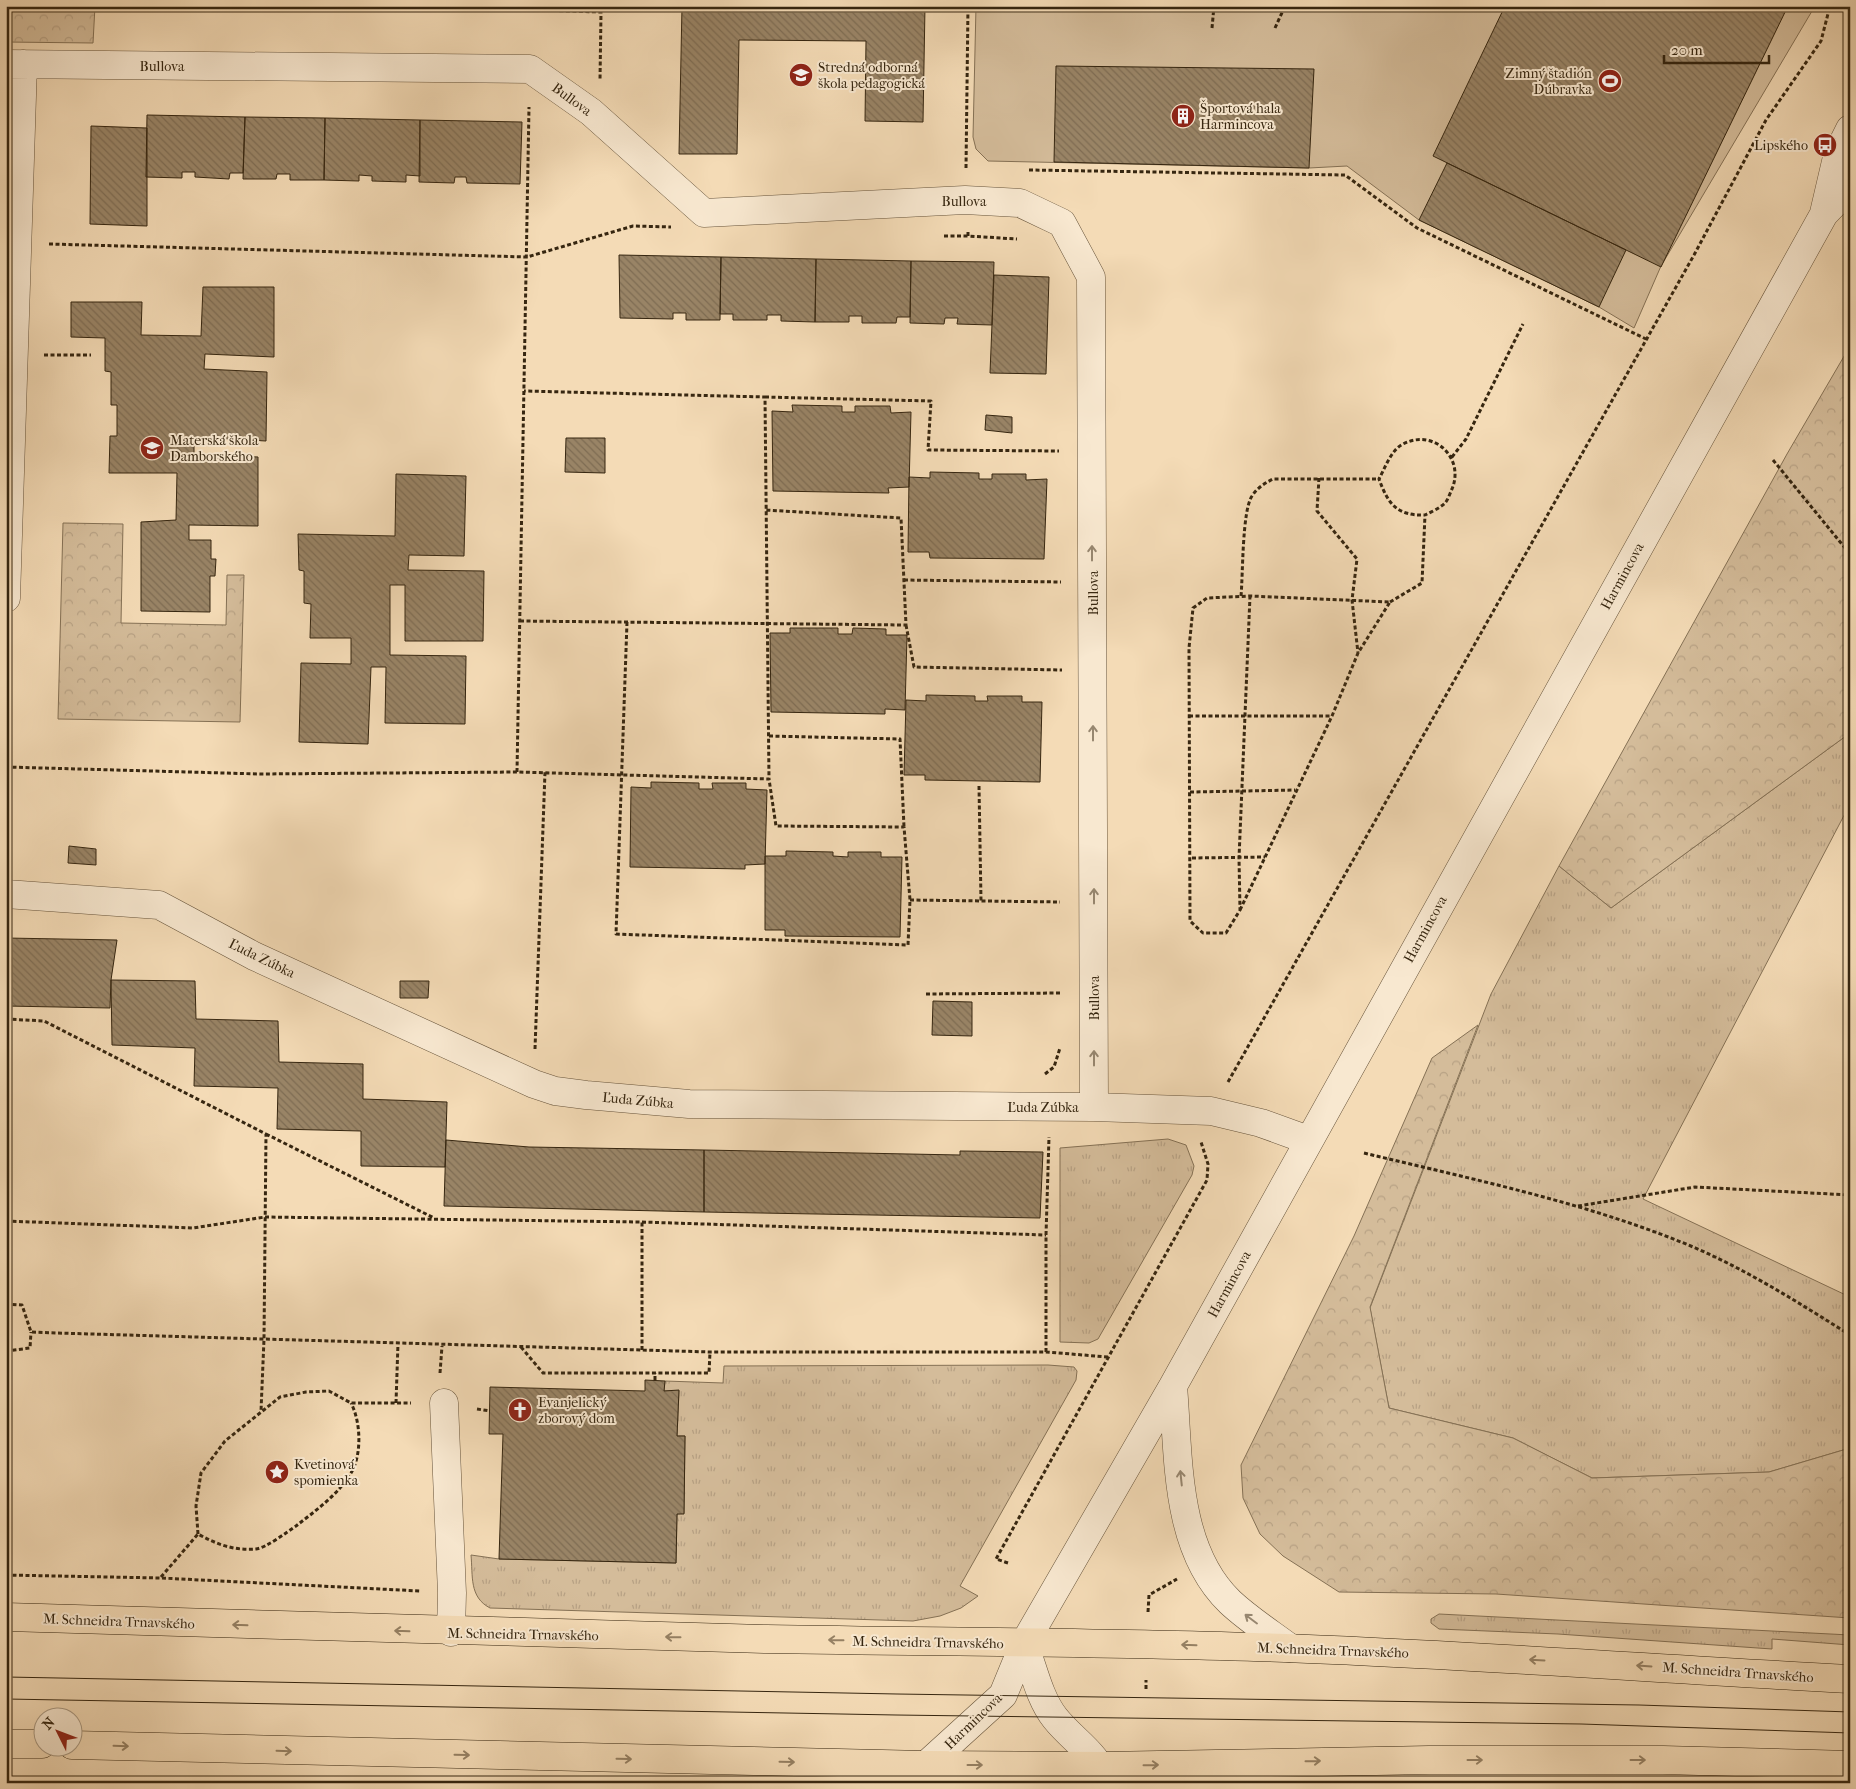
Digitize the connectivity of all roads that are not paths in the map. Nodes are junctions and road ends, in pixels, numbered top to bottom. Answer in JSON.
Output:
{"nodes":[{"id":1,"x":14,"y":64,"type":"edge"},
{"id":2,"x":1850,"y":129,"type":"edge"},
{"id":3,"x":13,"y":172,"type":"edge"},
{"id":4,"x":1850,"y":187,"type":"edge"},
{"id":5,"x":1824,"y":214,"type":"junction"},
{"id":6,"x":6,"y":598,"type":"edge"},
{"id":7,"x":6,"y":894,"type":"edge"},
{"id":8,"x":1094,"y":1107,"type":"junction"},
{"id":9,"x":1308,"y":1140,"type":"junction"},
{"id":10,"x":1173,"y":1386,"type":"junction"},
{"id":11,"x":444,"y":1403,"type":"dead end"},
{"id":12,"x":6,"y":1617,"type":"edge"},
{"id":13,"x":451,"y":1632,"type":"junction"},
{"id":14,"x":1024,"y":1644,"type":"junction"},
{"id":15,"x":1290,"y":1648,"type":"junction"},
{"id":16,"x":1850,"y":1679,"type":"edge"},
{"id":17,"x":6,"y":1735,"type":"edge"},
{"id":18,"x":32,"y":1742,"type":"edge"},
{"id":19,"x":6,"y":1744,"type":"edge"},
{"id":20,"x":32,"y":1744,"type":"edge"},
{"id":21,"x":82,"y":1745,"type":"edge"},
{"id":22,"x":926,"y":1765,"type":"junction"},
{"id":23,"x":1850,"y":1765,"type":"edge"},
{"id":24,"x":1104,"y":1774,"type":"edge"}],
"edges":[{"from":1,"to":3,"type":"street"},
{"from":8,"to":1,"type":"street","name":"Bullova","one_way":true},
{"from":2,"to":5,"type":"street","name":"Harmincova"},
{"from":3,"to":6,"type":"street"},
{"from":4,"to":5,"type":"street","name":"Harmincova"},
{"from":5,"to":9,"type":"street","name":"Harmincova"},
{"from":7,"to":8,"type":"street","name":"Ľuda Zúbka"},
{"from":8,"to":9,"type":"street","name":"Ľuda Zúbka"},
{"from":9,"to":10,"type":"street","name":"Harmincova"},
{"from":10,"to":14,"type":"street","name":"Harmincova"},
{"from":15,"to":10,"type":"street","one_way":true},
{"from":11,"to":13,"type":"street"},
{"from":13,"to":12,"type":"main road","name":"M. Schneidra Trnavského","one_way":true},
{"from":14,"to":13,"type":"main road","name":"M. Schneidra Trnavského","one_way":true},
{"from":15,"to":14,"type":"main road","name":"M. Schneidra Trnavského","one_way":true},
{"from":14,"to":22,"type":"street","name":"Harmincova"},
{"from":14,"to":24,"type":"street"},
{"from":16,"to":15,"type":"main road","name":"M. Schneidra Trnavského","one_way":true},
{"from":17,"to":18,"type":"street"},
{"from":19,"to":20,"type":"main road"},
{"from":21,"to":22,"type":"main road","one_way":true},
{"from":22,"to":24,"type":"main road","one_way":true},
{"from":24,"to":23,"type":"main road","one_way":true}]}
